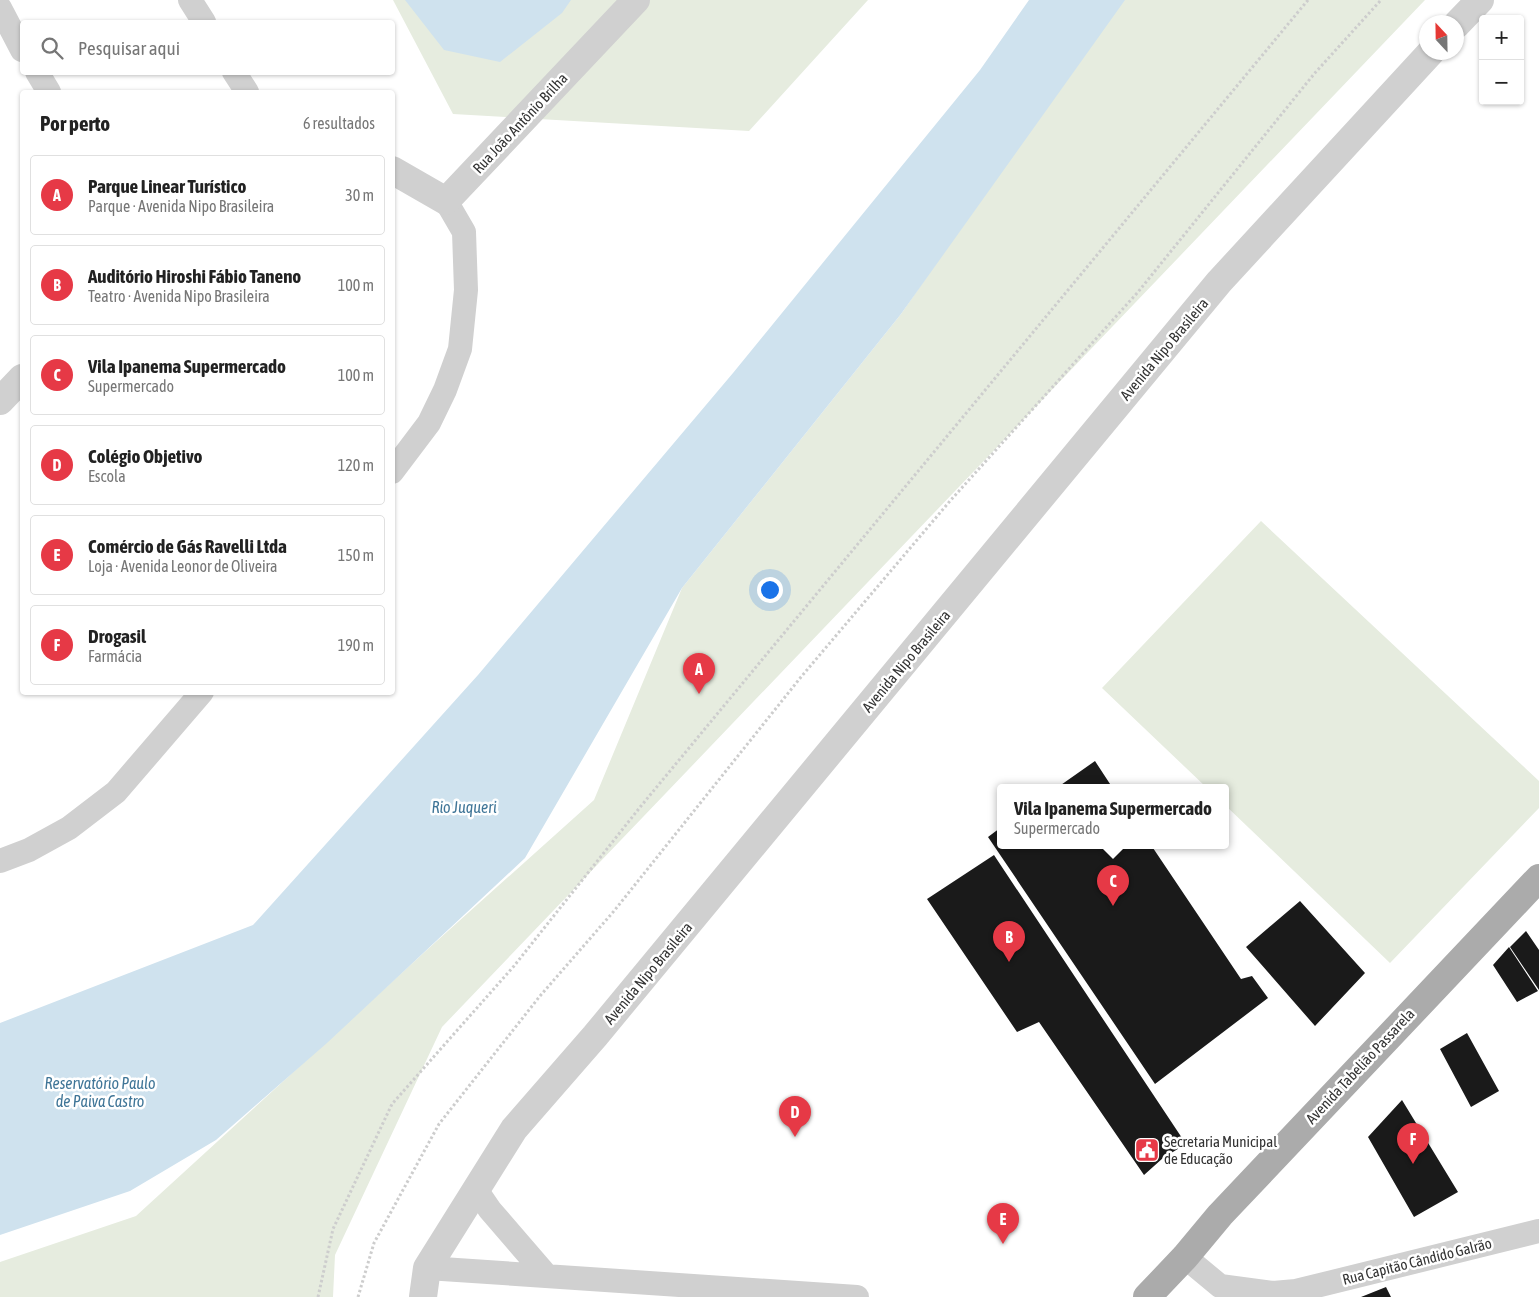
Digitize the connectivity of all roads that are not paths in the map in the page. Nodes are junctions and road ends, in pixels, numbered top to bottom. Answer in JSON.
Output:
{"nodes":[{"id":1,"x":190,"y":0,"type":"edge"},
{"id":2,"x":636,"y":0,"type":"edge"},
{"id":3,"x":1480,"y":0,"type":"edge"},
{"id":4,"x":0,"y":8,"type":"edge"},
{"id":5,"x":1464,"y":17,"type":"edge"},
{"id":6,"x":203,"y":20,"type":"edge"},
{"id":7,"x":20,"y":46,"type":"edge"},
{"id":8,"x":1424,"y":60,"type":"edge"},
{"id":9,"x":39,"y":75,"type":"edge"},
{"id":10,"x":236,"y":75,"type":"edge"},
{"id":11,"x":48,"y":90,"type":"edge"},
{"id":12,"x":246,"y":90,"type":"edge"},
{"id":13,"x":395,"y":172,"type":"edge"},
{"id":14,"x":446,"y":201,"type":"junction"},
{"id":15,"x":20,"y":380,"type":"edge"},
{"id":16,"x":0,"y":401,"type":"edge"},
{"id":17,"x":395,"y":468,"type":"edge"},
{"id":18,"x":199,"y":695,"type":"edge"},
{"id":19,"x":0,"y":861,"type":"edge"},
{"id":20,"x":1539,"y":878,"type":"edge"},
{"id":21,"x":477,"y":1191,"type":"junction"},
{"id":22,"x":1539,"y":1231,"type":"edge"},
{"id":23,"x":1185,"y":1257,"type":"junction"},
{"id":24,"x":427,"y":1268,"type":"junction"},
{"id":25,"x":547,"y":1276,"type":"junction"},
{"id":26,"x":1338,"y":1289,"type":"edge"},
{"id":27,"x":1218,"y":1292,"type":"edge"},
{"id":28,"x":423,"y":1297,"type":"edge"},
{"id":29,"x":857,"y":1297,"type":"edge"},
{"id":30,"x":1147,"y":1297,"type":"edge"}],
"edges":[{"from":1,"to":6,"type":"street"},
{"from":2,"to":14,"type":"street","name":"Rua João Antônio Brilha"},
{"from":3,"to":5,"type":"street"},
{"from":4,"to":7,"type":"street"},
{"from":8,"to":21,"type":"street","name":"Avenida Nipo Brasileira"},
{"from":9,"to":11,"type":"street"},
{"from":10,"to":12,"type":"street"},
{"from":13,"to":14,"type":"street"},
{"from":14,"to":17,"type":"street"},
{"from":15,"to":16,"type":"street"},
{"from":18,"to":19,"type":"street"},
{"from":20,"to":23,"type":"main road","name":"Avenida Tabelião Passarela"},
{"from":21,"to":24,"type":"street","name":"Avenida Nipo Brasileira"},
{"from":21,"to":25,"type":"street"},
{"from":22,"to":26,"type":"street","name":"Rua Capitão Cândido Galrão"},
{"from":23,"to":27,"type":"street","name":"Rua Capitão Cândido Galrão"},
{"from":23,"to":30,"type":"main road","name":"Avenida Tabelião Passarela"},
{"from":24,"to":25,"type":"street"},
{"from":24,"to":28,"type":"street","name":"Avenida Nipo Brasileira"},
{"from":25,"to":29,"type":"street"},
{"from":26,"to":27,"type":"street","name":"Rua Capitão Cândido Galrão"}]}
